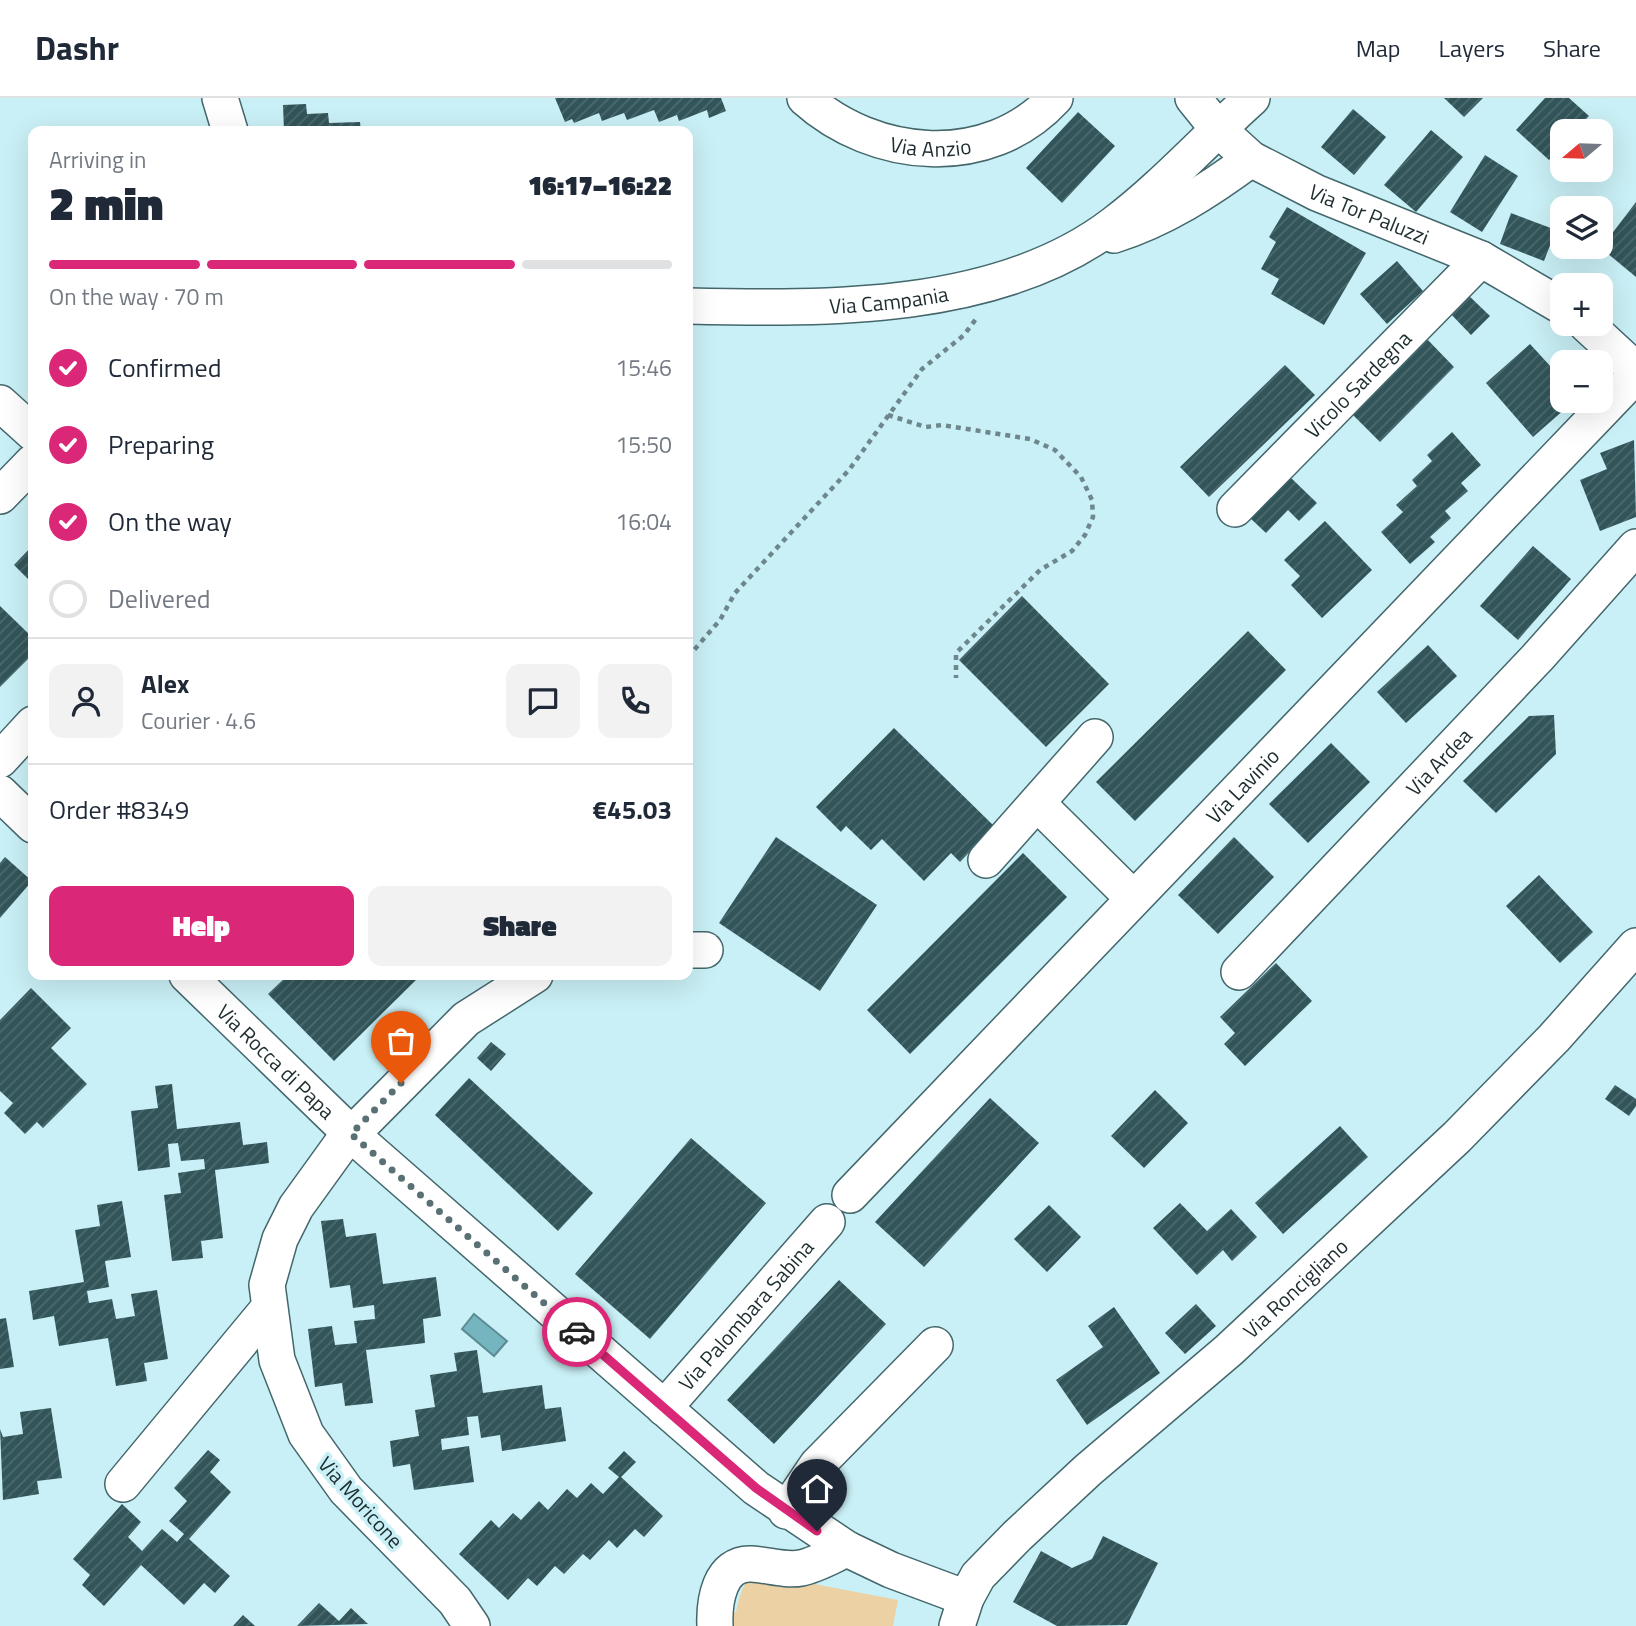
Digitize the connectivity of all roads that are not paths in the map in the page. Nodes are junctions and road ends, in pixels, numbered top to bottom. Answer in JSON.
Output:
{"nodes":[{"id":1,"x":220,"y":98,"type":"edge"},
{"id":2,"x":805,"y":98,"type":"edge"},
{"id":3,"x":1055,"y":98,"type":"edge"},
{"id":4,"x":1193,"y":98,"type":"edge"},
{"id":5,"x":1252,"y":98,"type":"edge"},
{"id":6,"x":228,"y":126,"type":"edge"},
{"id":7,"x":1218,"y":129,"type":"junction"},
{"id":8,"x":1251,"y":159,"type":"junction"},
{"id":9,"x":1080,"y":246,"type":"junction"},
{"id":10,"x":1481,"y":259,"type":"junction"},
{"id":11,"x":1550,"y":299,"type":"edge"},
{"id":12,"x":693,"y":306,"type":"edge"},
{"id":13,"x":1598,"y":336,"type":"edge"},
{"id":14,"x":1636,"y":373,"type":"edge"},
{"id":15,"x":0,"y":403,"type":"edge"},
{"id":16,"x":28,"y":428,"type":"edge"},
{"id":17,"x":28,"y":467,"type":"edge"},
{"id":18,"x":0,"y":496,"type":"edge"},
{"id":19,"x":1235,"y":509,"type":"dead end"},
{"id":20,"x":1636,"y":547,"type":"edge"},
{"id":21,"x":28,"y":729,"type":"edge"},
{"id":22,"x":1095,"y":737,"type":"dead end"},
{"id":23,"x":0,"y":760,"type":"edge"},
{"id":24,"x":0,"y":793,"type":"edge"},
{"id":25,"x":1037,"y":803,"type":"junction"},
{"id":26,"x":28,"y":820,"type":"edge"},
{"id":27,"x":986,"y":860,"type":"dead end"},
{"id":28,"x":1133,"y":898,"type":"junction"},
{"id":29,"x":1636,"y":946,"type":"edge"},
{"id":30,"x":1239,"y":972,"type":"dead end"},
{"id":31,"x":192,"y":980,"type":"edge"},
{"id":32,"x":527,"y":980,"type":"edge"},
{"id":33,"x":351,"y":1134,"type":"junction"},
{"id":34,"x":850,"y":1195,"type":"dead end"},
{"id":35,"x":828,"y":1222,"type":"dead end"},
{"id":36,"x":268,"y":1309,"type":"junction"},
{"id":37,"x":935,"y":1345,"type":"dead end"},
{"id":38,"x":664,"y":1408,"type":"junction"},
{"id":39,"x":124,"y":1484,"type":"dead end"},
{"id":40,"x":786,"y":1511,"type":"junction"},
{"id":41,"x":847,"y":1549,"type":"junction"},
{"id":42,"x":961,"y":1612,"type":"edge"},
{"id":43,"x":472,"y":1626,"type":"edge"},
{"id":44,"x":715,"y":1626,"type":"edge"}],
"edges":[{"from":1,"to":6,"type":"street"},
{"from":2,"to":3,"type":"street","name":"Via Anzio"},
{"from":4,"to":7,"type":"street","name":"Via Tor Paluzzi"},
{"from":5,"to":7,"type":"street","name":"Via Campania"},
{"from":7,"to":8,"type":"street","name":"Via Tor Paluzzi"},
{"from":7,"to":9,"type":"street","name":"Via Campania"},
{"from":8,"to":9,"type":"street","name":"Via Campania"},
{"from":8,"to":10,"type":"street","name":"Via Tor Paluzzi"},
{"from":9,"to":12,"type":"street","name":"Via Campania"},
{"from":10,"to":11,"type":"street","name":"Via Tor Paluzzi"},
{"from":10,"to":19,"type":"street","name":"Vicolo Sardegna"},
{"from":13,"to":14,"type":"street"},
{"from":14,"to":28,"type":"street","name":"Via Lavinio"},
{"from":15,"to":16,"type":"street"},
{"from":17,"to":18,"type":"street"},
{"from":20,"to":30,"type":"street","name":"Via Ardea"},
{"from":21,"to":23,"type":"street"},
{"from":22,"to":25,"type":"street"},
{"from":24,"to":26,"type":"street"},
{"from":25,"to":27,"type":"street"},
{"from":25,"to":28,"type":"street"},
{"from":28,"to":34,"type":"street","name":"Via Lavinio"},
{"from":29,"to":42,"type":"street","name":"Via Roncigliano"},
{"from":31,"to":33,"type":"street","name":"Via Rocca di Papa"},
{"from":32,"to":33,"type":"street","name":"Via Moricone"},
{"from":33,"to":36,"type":"street","name":"Via Moricone"},
{"from":33,"to":38,"type":"street","name":"Via Rocca di Papa"},
{"from":35,"to":38,"type":"street","name":"Via Palombara Sabina"},
{"from":36,"to":39,"type":"street"},
{"from":36,"to":43,"type":"street","name":"Via Moricone"},
{"from":37,"to":40,"type":"street"},
{"from":38,"to":40,"type":"street","name":"Via Rocca di Papa"},
{"from":40,"to":41,"type":"street","name":"Via Rocca di Papa"},
{"from":41,"to":42,"type":"street","name":"Via Rocca di Papa"},
{"from":41,"to":44,"type":"street"}]}
